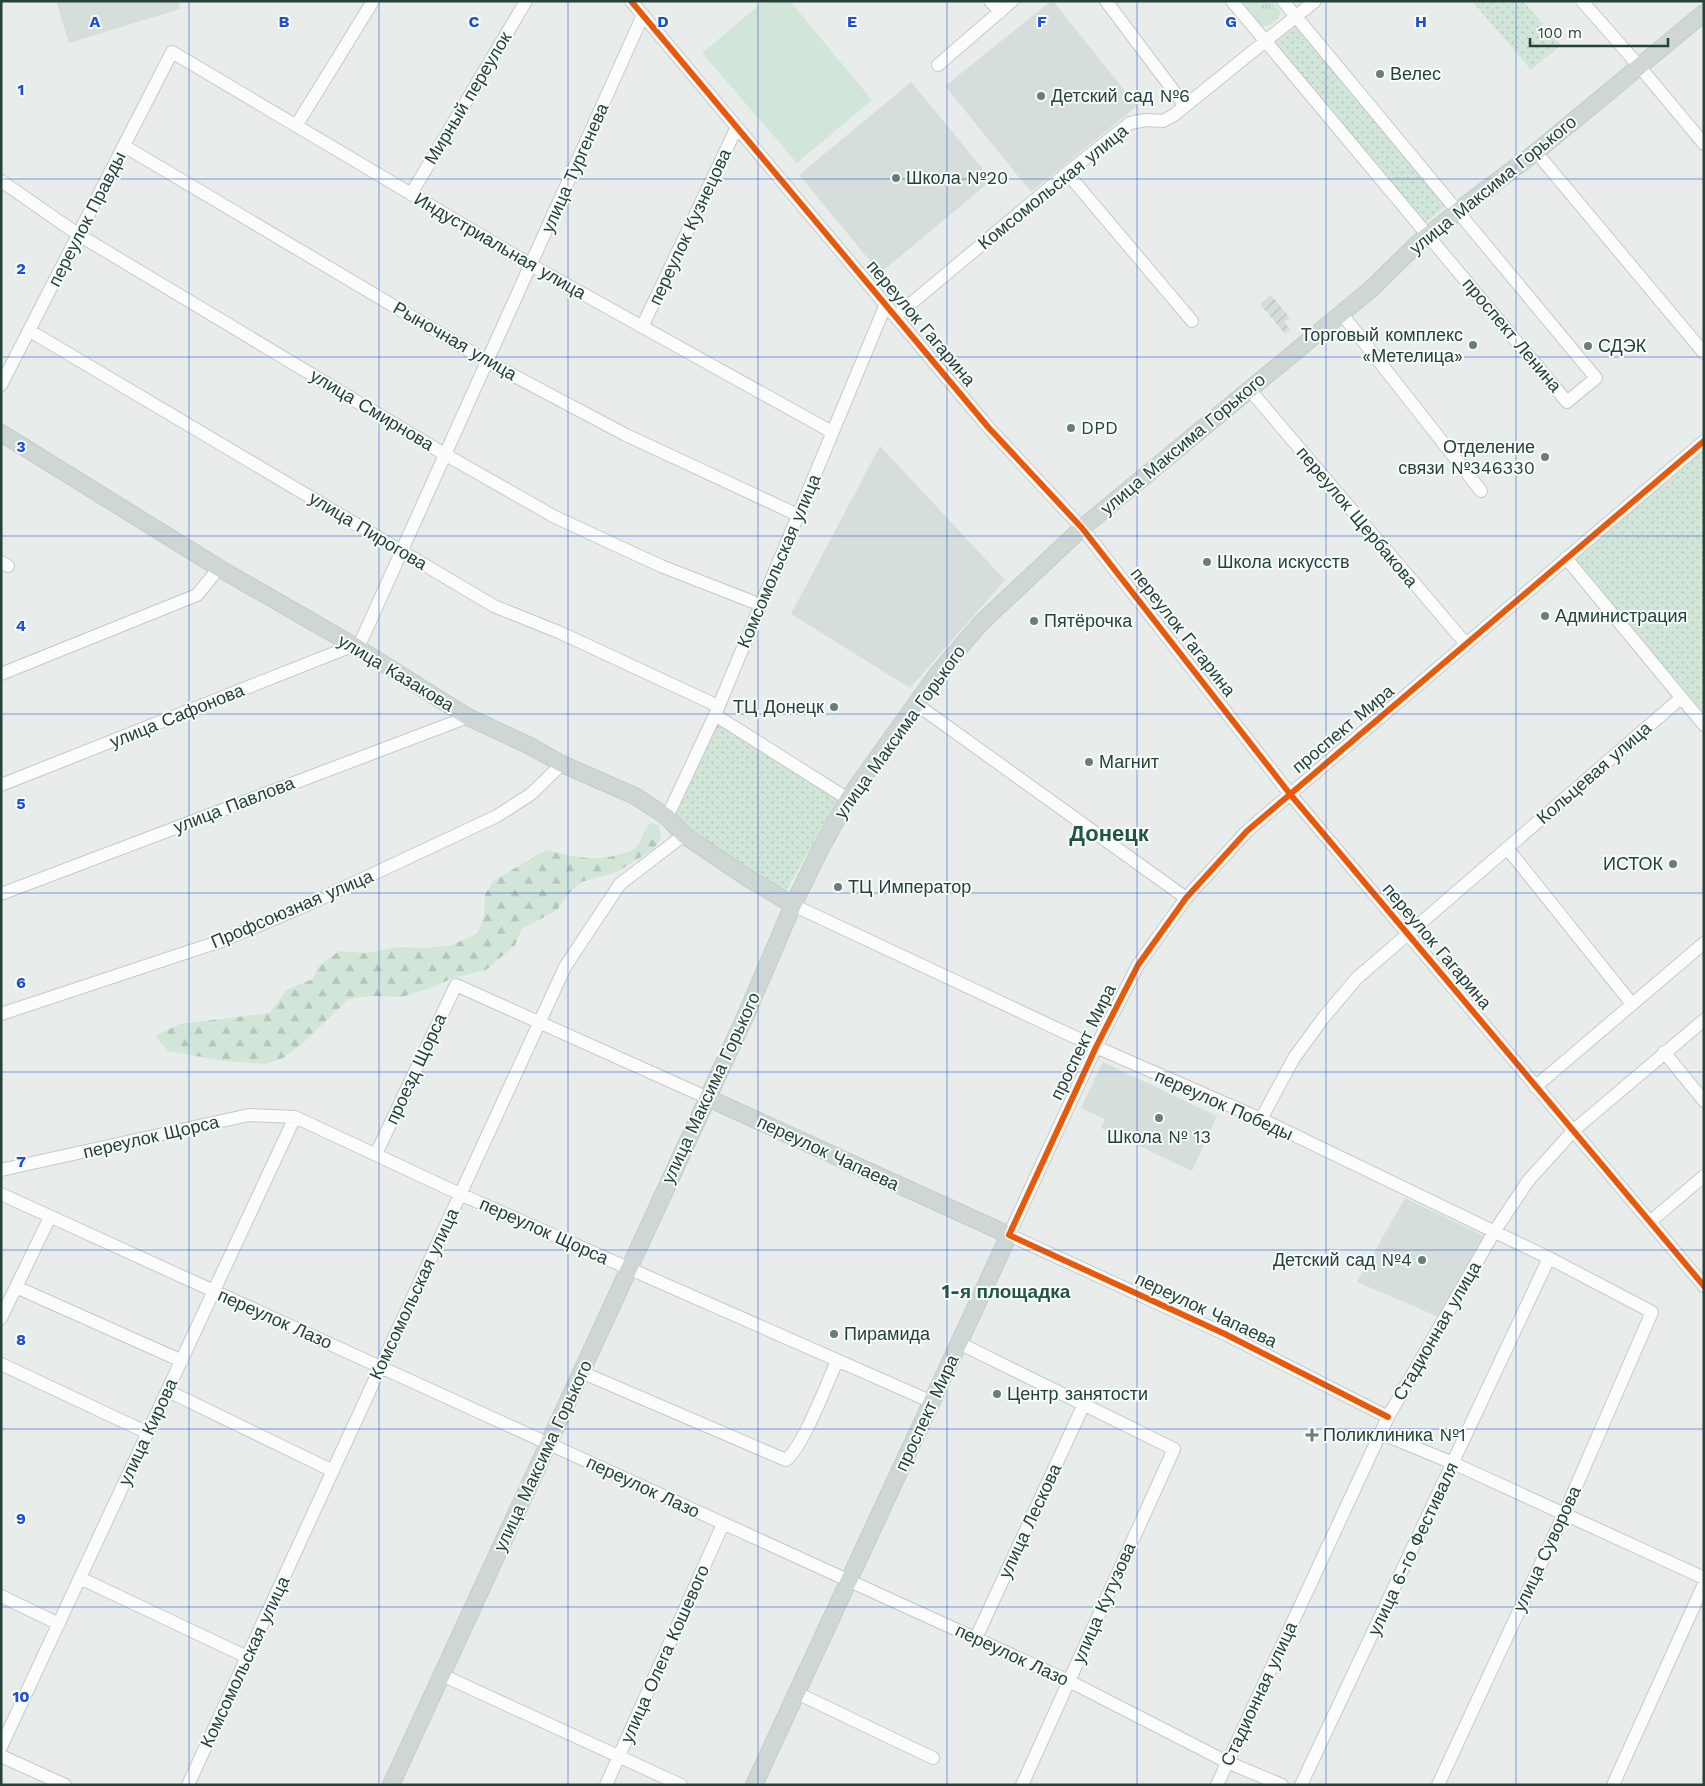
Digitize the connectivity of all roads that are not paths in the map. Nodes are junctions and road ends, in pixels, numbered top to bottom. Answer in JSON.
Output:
{"nodes":[{"id":1,"x":373,"y":1,"type":"edge"},
{"id":2,"x":526,"y":1,"type":"edge"},
{"id":3,"x":632,"y":1,"type":"edge"},
{"id":4,"x":990,"y":1,"type":"edge"},
{"id":5,"x":1012,"y":1,"type":"edge"},
{"id":6,"x":1106,"y":1,"type":"edge"},
{"id":7,"x":1232,"y":1,"type":"edge"},
{"id":8,"x":1283,"y":1,"type":"edge"},
{"id":9,"x":1315,"y":1,"type":"edge"},
{"id":10,"x":1582,"y":1,"type":"edge"},
{"id":11,"x":1000,"y":12,"type":"junction"},
{"id":12,"x":1704,"y":13,"type":"edge"},
{"id":13,"x":643,"y":15,"type":"junction"},
{"id":14,"x":1296,"y":16,"type":"junction"},
{"id":15,"x":1266,"y":41,"type":"junction"},
{"id":16,"x":172,"y":52,"type":"joint"},
{"id":17,"x":938,"y":65,"type":"dead end"},
{"id":18,"x":1639,"y":66,"type":"junction"},
{"id":19,"x":1185,"y":106,"type":"junction"},
{"id":20,"x":296,"y":126,"type":"junction"},
{"id":21,"x":737,"y":127,"type":"junction"},
{"id":22,"x":1704,"y":144,"type":"edge"},
{"id":23,"x":124,"y":146,"type":"junction"},
{"id":24,"x":1536,"y":152,"type":"junction"},
{"id":25,"x":1067,"y":173,"type":"junction"},
{"id":26,"x":1,"y":182,"type":"edge"},
{"id":27,"x":411,"y":194,"type":"junction"},
{"id":28,"x":1458,"y":212,"type":"junction"},
{"id":29,"x":79,"y":235,"type":"junction"},
{"id":30,"x":1429,"y":236,"type":"junction"},
{"id":31,"x":531,"y":265,"type":"junction"},
{"id":32,"x":886,"y":304,"type":"junction"},
{"id":33,"x":1342,"y":313,"type":"junction"},
{"id":34,"x":896,"y":316,"type":"junction"},
{"id":35,"x":1192,"y":321,"type":"dead end"},
{"id":36,"x":642,"y":327,"type":"junction"},
{"id":37,"x":30,"y":331,"type":"junction"},
{"id":38,"x":1704,"y":352,"type":"edge"},
{"id":39,"x":488,"y":362,"type":"junction"},
{"id":40,"x":1,"y":386,"type":"edge"},
{"id":41,"x":1249,"y":389,"type":"junction"},
{"id":42,"x":832,"y":432,"type":"junction"},
{"id":43,"x":1,"y":433,"type":"edge"},
{"id":44,"x":1704,"y":441,"type":"edge"},
{"id":45,"x":446,"y":455,"type":"junction"},
{"id":46,"x":1481,"y":491,"type":"dead end"},
{"id":47,"x":798,"y":515,"type":"junction"},
{"id":48,"x":1082,"y":528,"type":"junction"},
{"id":49,"x":402,"y":552,"type":"junction"},
{"id":50,"x":1566,"y":558,"type":"junction"},
{"id":51,"x":219,"y":568,"type":"junction"},
{"id":52,"x":760,"y":605,"type":"junction"},
{"id":53,"x":1466,"y":644,"type":"junction"},
{"id":54,"x":355,"y":647,"type":"junction"},
{"id":55,"x":1,"y":674,"type":"edge"},
{"id":56,"x":1682,"y":698,"type":"junction"},
{"id":57,"x":916,"y":704,"type":"junction"},
{"id":58,"x":716,"y":711,"type":"junction"},
{"id":59,"x":468,"y":717,"type":"junction"},
{"id":60,"x":1704,"y":725,"type":"edge"},
{"id":61,"x":562,"y":764,"type":"junction"},
{"id":62,"x":1,"y":785,"type":"edge"},
{"id":63,"x":1290,"y":794,"type":"junction"},
{"id":64,"x":848,"y":799,"type":"junction"},
{"id":65,"x":667,"y":817,"type":"junction"},
{"id":66,"x":684,"y":835,"type":"junction"},
{"id":67,"x":1507,"y":848,"type":"junction"},
{"id":68,"x":1,"y":894,"type":"edge"},
{"id":69,"x":1186,"y":898,"type":"junction"},
{"id":70,"x":793,"y":905,"type":"junction"},
{"id":71,"x":1407,"y":934,"type":"junction"},
{"id":72,"x":1704,"y":944,"type":"edge"},
{"id":73,"x":456,"y":984,"type":"joint"},
{"id":74,"x":1632,"y":1004,"type":"junction"},
{"id":75,"x":1,"y":1014,"type":"edge"},
{"id":76,"x":1704,"y":1020,"type":"edge"},
{"id":77,"x":539,"y":1023,"type":"junction"},
{"id":78,"x":1096,"y":1047,"type":"junction"},
{"id":79,"x":1664,"y":1052,"type":"junction"},
{"id":80,"x":1535,"y":1087,"type":"junction"},
{"id":81,"x":708,"y":1098,"type":"junction"},
{"id":82,"x":1704,"y":1101,"type":"edge"},
{"id":83,"x":296,"y":1118,"type":"junction"},
{"id":84,"x":1261,"y":1119,"type":"junction"},
{"id":85,"x":1574,"y":1130,"type":"junction"},
{"id":86,"x":376,"y":1154,"type":"junction"},
{"id":87,"x":1,"y":1170,"type":"edge"},
{"id":88,"x":1704,"y":1176,"type":"edge"},
{"id":89,"x":1,"y":1194,"type":"edge"},
{"id":90,"x":460,"y":1194,"type":"junction"},
{"id":91,"x":50,"y":1216,"type":"junction"},
{"id":92,"x":1650,"y":1221,"type":"junction"},
{"id":93,"x":1494,"y":1232,"type":"junction"},
{"id":94,"x":1009,"y":1235,"type":"junction"},
{"id":95,"x":1549,"y":1258,"type":"junction"},
{"id":96,"x":628,"y":1269,"type":"junction"},
{"id":97,"x":1704,"y":1286,"type":"edge"},
{"id":98,"x":16,"y":1287,"type":"junction"},
{"id":99,"x":214,"y":1291,"type":"junction"},
{"id":100,"x":1652,"y":1312,"type":"joint"},
{"id":101,"x":1,"y":1318,"type":"edge"},
{"id":102,"x":959,"y":1343,"type":"junction"},
{"id":103,"x":182,"y":1361,"type":"junction"},
{"id":104,"x":837,"y":1361,"type":"junction"},
{"id":105,"x":1,"y":1364,"type":"edge"},
{"id":106,"x":380,"y":1367,"type":"junction"},
{"id":107,"x":581,"y":1372,"type":"junction"},
{"id":108,"x":168,"y":1390,"type":"junction"},
{"id":109,"x":932,"y":1402,"type":"junction"},
{"id":110,"x":1084,"y":1404,"type":"junction"},
{"id":111,"x":1388,"y":1417,"type":"junction"},
{"id":112,"x":148,"y":1433,"type":"junction"},
{"id":113,"x":1380,"y":1433,"type":"junction"},
{"id":114,"x":549,"y":1443,"type":"junction"},
{"id":115,"x":1454,"y":1463,"type":"junction"},
{"id":116,"x":333,"y":1471,"type":"junction"},
{"id":117,"x":1564,"y":1514,"type":"junction"},
{"id":118,"x":723,"y":1524,"type":"junction"},
{"id":119,"x":80,"y":1578,"type":"junction"},
{"id":120,"x":1704,"y":1578,"type":"edge"},
{"id":121,"x":849,"y":1581,"type":"junction"},
{"id":122,"x":1704,"y":1584,"type":"edge"},
{"id":123,"x":1,"y":1596,"type":"edge"},
{"id":124,"x":59,"y":1624,"type":"junction"},
{"id":125,"x":976,"y":1638,"type":"junction"},
{"id":126,"x":247,"y":1657,"type":"junction"},
{"id":127,"x":442,"y":1675,"type":"junction"},
{"id":128,"x":1069,"y":1681,"type":"junction"},
{"id":129,"x":797,"y":1693,"type":"junction"},
{"id":130,"x":1,"y":1747,"type":"edge"},
{"id":131,"x":1,"y":1756,"type":"edge"},
{"id":132,"x":619,"y":1756,"type":"junction"},
{"id":133,"x":933,"y":1758,"type":"dead end"},
{"id":134,"x":1227,"y":1762,"type":"junction"},
{"id":135,"x":65,"y":1785,"type":"edge"},
{"id":136,"x":188,"y":1785,"type":"edge"},
{"id":137,"x":391,"y":1785,"type":"edge"},
{"id":138,"x":606,"y":1785,"type":"edge"},
{"id":139,"x":682,"y":1785,"type":"edge"},
{"id":140,"x":754,"y":1785,"type":"edge"},
{"id":141,"x":1022,"y":1785,"type":"edge"},
{"id":142,"x":1217,"y":1785,"type":"edge"},
{"id":143,"x":1282,"y":1785,"type":"edge"},
{"id":144,"x":1301,"y":1785,"type":"edge"},
{"id":145,"x":1438,"y":1785,"type":"edge"},
{"id":146,"x":1613,"y":1785,"type":"edge"}],
"edges":[{"from":1,"to":20,"type":"street"},
{"from":2,"to":27,"type":"street","name":"Мирный переулок"},
{"from":3,"to":13,"type":"street","name":"переулок Гагарина"},
{"from":4,"to":11,"type":"street"},
{"from":5,"to":11,"type":"street"},
{"from":6,"to":19,"type":"street"},
{"from":7,"to":15,"type":"street","name":"проспект Ленина"},
{"from":8,"to":14,"type":"street","name":"проспект Ленина"},
{"from":9,"to":14,"type":"street"},
{"from":10,"to":18,"type":"street"},
{"from":11,"to":17,"type":"street"},
{"from":12,"to":18,"type":"main road","name":"улица Максима Горького"},
{"from":13,"to":21,"type":"street","name":"переулок Гагарина"},
{"from":13,"to":31,"type":"street","name":"улица Тургенева"},
{"from":14,"to":15,"type":"street"},
{"from":14,"to":28,"type":"street","name":"проспект Ленина"},
{"from":15,"to":19,"type":"street","name":"Комсомольская улица"},
{"from":15,"to":30,"type":"street","name":"проспект Ленина"},
{"from":16,"to":20,"type":"street","name":"Индустриальная улица"},
{"from":16,"to":23,"type":"street","name":"переулок Правды"},
{"from":18,"to":22,"type":"street"},
{"from":18,"to":24,"type":"main road","name":"улица Максима Горького"},
{"from":19,"to":25,"type":"street","name":"Комсомольская улица"},
{"from":20,"to":27,"type":"street","name":"Индустриальная улица"},
{"from":21,"to":32,"type":"street","name":"переулок Гагарина"},
{"from":21,"to":36,"type":"street","name":"переулок Кузнецова"},
{"from":23,"to":29,"type":"street","name":"переулок Правды"},
{"from":23,"to":39,"type":"street","name":"Рыночная улица"},
{"from":24,"to":28,"type":"main road","name":"улица Максима Горького"},
{"from":24,"to":38,"type":"street"},
{"from":25,"to":34,"type":"street","name":"Комсомольская улица"},
{"from":25,"to":35,"type":"street"},
{"from":26,"to":29,"type":"street","name":"улица Смирнова"},
{"from":27,"to":31,"type":"street","name":"Индустриальная улица"},
{"from":28,"to":30,"type":"main road","name":"улица Максима Горького"},
{"from":28,"to":30,"type":"street","name":"проспект Ленина"},
{"from":29,"to":37,"type":"street","name":"переулок Правды"},
{"from":29,"to":45,"type":"street","name":"улица Смирнова"},
{"from":30,"to":33,"type":"main road","name":"улица Максима Горького"},
{"from":31,"to":36,"type":"street","name":"Индустриальная улица"},
{"from":31,"to":39,"type":"street","name":"улица Тургенева"},
{"from":32,"to":34,"type":"street","name":"переулок Гагарина"},
{"from":32,"to":42,"type":"street","name":"Комсомольская улица"},
{"from":33,"to":41,"type":"main road","name":"улица Максима Горького"},
{"from":33,"to":46,"type":"street"},
{"from":34,"to":48,"type":"street","name":"переулок Гагарина"},
{"from":36,"to":42,"type":"street","name":"Индустриальная улица"},
{"from":37,"to":40,"type":"street","name":"переулок Правды"},
{"from":37,"to":49,"type":"street","name":"улица Пирогова"},
{"from":39,"to":45,"type":"street","name":"улица Тургенева"},
{"from":39,"to":47,"type":"street","name":"Рыночная улица"},
{"from":41,"to":48,"type":"main road","name":"улица Максима Горького"},
{"from":41,"to":53,"type":"street","name":"переулок Щербакова"},
{"from":42,"to":47,"type":"street","name":"Комсомольская улица"},
{"from":43,"to":51,"type":"main road","name":"улица Казакова"},
{"from":44,"to":50,"type":"street","name":"проспект Мира"},
{"from":45,"to":49,"type":"street","name":"улица Тургенева"},
{"from":45,"to":52,"type":"street","name":"улица Смирнова"},
{"from":47,"to":52,"type":"street","name":"Комсомольская улица"},
{"from":48,"to":57,"type":"main road","name":"улица Максима Горького"},
{"from":48,"to":63,"type":"street","name":"переулок Гагарина"},
{"from":49,"to":54,"type":"street","name":"улица Тургенева"},
{"from":49,"to":58,"type":"street","name":"улица Пирогова"},
{"from":50,"to":53,"type":"street","name":"проспект Мира"},
{"from":50,"to":56,"type":"street"},
{"from":51,"to":54,"type":"main road","name":"улица Казакова"},
{"from":51,"to":55,"type":"street"},
{"from":52,"to":58,"type":"street","name":"Комсомольская улица"},
{"from":53,"to":63,"type":"street","name":"проспект Мира"},
{"from":54,"to":59,"type":"main road","name":"улица Казакова"},
{"from":54,"to":62,"type":"street","name":"улица Сафонова"},
{"from":56,"to":60,"type":"street"},
{"from":56,"to":67,"type":"street","name":"Кольцевая улица"},
{"from":57,"to":64,"type":"main road","name":"улица Максима Горького"},
{"from":57,"to":69,"type":"street"},
{"from":58,"to":64,"type":"street","name":"улица Пирогова"},
{"from":58,"to":65,"type":"street","name":"Комсомольская улица"},
{"from":59,"to":61,"type":"main road","name":"улица Казакова"},
{"from":59,"to":68,"type":"street","name":"улица Павлова"},
{"from":61,"to":65,"type":"main road","name":"улица Казакова"},
{"from":61,"to":75,"type":"street","name":"Профсоюзная улица"},
{"from":63,"to":69,"type":"street","name":"проспект Мира"},
{"from":63,"to":71,"type":"street","name":"переулок Гагарина"},
{"from":64,"to":70,"type":"main road","name":"улица Максима Горького"},
{"from":65,"to":66,"type":"main road","name":"улица Казакова"},
{"from":66,"to":70,"type":"main road","name":"улица Казакова"},
{"from":66,"to":77,"type":"street","name":"Комсомольская улица"},
{"from":67,"to":71,"type":"street","name":"Кольцевая улица"},
{"from":67,"to":74,"type":"street"},
{"from":69,"to":78,"type":"street","name":"проспект Мира"},
{"from":70,"to":78,"type":"street","name":"переулок Победы"},
{"from":70,"to":81,"type":"main road","name":"улица Максима Горького"},
{"from":71,"to":80,"type":"street","name":"переулок Гагарина"},
{"from":71,"to":84,"type":"street","name":"Кольцевая улица"},
{"from":72,"to":74,"type":"street"},
{"from":73,"to":77,"type":"street","name":"переулок Чапаева"},
{"from":73,"to":86,"type":"street","name":"проезд Щорса"},
{"from":74,"to":80,"type":"street"},
{"from":76,"to":79,"type":"street","name":"Стадионная улица"},
{"from":77,"to":81,"type":"street","name":"переулок Чапаева"},
{"from":77,"to":90,"type":"street","name":"Комсомольская улица"},
{"from":78,"to":84,"type":"street","name":"переулок Победы"},
{"from":78,"to":94,"type":"street","name":"проспект Мира"},
{"from":79,"to":82,"type":"street"},
{"from":79,"to":85,"type":"street","name":"Стадионная улица"},
{"from":80,"to":85,"type":"street","name":"переулок Гагарина"},
{"from":81,"to":94,"type":"main road","name":"переулок Чапаева"},
{"from":81,"to":96,"type":"main road","name":"улица Максима Горького"},
{"from":83,"to":86,"type":"street","name":"переулок Щорса"},
{"from":83,"to":87,"type":"street","name":"переулок Щорса"},
{"from":83,"to":99,"type":"street","name":"улица Кирова"},
{"from":84,"to":93,"type":"street","name":"переулок Победы"},
{"from":85,"to":92,"type":"street","name":"переулок Гагарина"},
{"from":85,"to":93,"type":"street","name":"Стадионная улица"},
{"from":86,"to":90,"type":"street","name":"переулок Щорса"},
{"from":88,"to":92,"type":"street"},
{"from":89,"to":91,"type":"street","name":"переулок Лазо"},
{"from":90,"to":96,"type":"street","name":"переулок Щорса"},
{"from":90,"to":106,"type":"street","name":"Комсомольская улица"},
{"from":91,"to":98,"type":"street"},
{"from":91,"to":99,"type":"street","name":"переулок Лазо"},
{"from":92,"to":97,"type":"street","name":"переулок Гагарина"},
{"from":93,"to":95,"type":"street","name":"переулок Победы"},
{"from":93,"to":111,"type":"street","name":"Стадионная улица"},
{"from":94,"to":102,"type":"main road","name":"проспект Мира"},
{"from":94,"to":111,"type":"street","name":"переулок Чапаева"},
{"from":95,"to":100,"type":"street","name":"переулок Победы"},
{"from":95,"to":115,"type":"street","name":"улица 6-го Фестиваля"},
{"from":96,"to":104,"type":"street","name":"переулок Щорса"},
{"from":96,"to":107,"type":"main road","name":"улица Максима Горького"},
{"from":98,"to":101,"type":"street"},
{"from":98,"to":103,"type":"street"},
{"from":99,"to":103,"type":"street","name":"улица Кирова"},
{"from":99,"to":106,"type":"street","name":"переулок Лазо"},
{"from":100,"to":117,"type":"street","name":"улица Суворова"},
{"from":102,"to":109,"type":"main road","name":"проспект Мира"},
{"from":102,"to":110,"type":"street"},
{"from":103,"to":108,"type":"street","name":"улица Кирова"},
{"from":104,"to":107,"type":"street"},
{"from":104,"to":109,"type":"street","name":"переулок Щорса"},
{"from":105,"to":112,"type":"street"},
{"from":106,"to":114,"type":"street","name":"переулок Лазо"},
{"from":106,"to":116,"type":"street","name":"Комсомольская улица"},
{"from":107,"to":114,"type":"main road","name":"улица Максима Горького"},
{"from":108,"to":112,"type":"street","name":"улица Кирова"},
{"from":108,"to":116,"type":"street"},
{"from":109,"to":121,"type":"main road","name":"проспект Мира"},
{"from":110,"to":125,"type":"street","name":"улица Лескова"},
{"from":110,"to":128,"type":"street","name":"улица Кутузова"},
{"from":111,"to":113,"type":"street","name":"Стадионная улица"},
{"from":112,"to":119,"type":"street","name":"улица Кирова"},
{"from":113,"to":115,"type":"street"},
{"from":113,"to":134,"type":"street","name":"Стадионная улица"},
{"from":114,"to":118,"type":"street","name":"переулок Лазо"},
{"from":114,"to":127,"type":"main road","name":"улица Максима Горького"},
{"from":115,"to":117,"type":"street"},
{"from":115,"to":144,"type":"street","name":"улица 6-го Фестиваля"},
{"from":116,"to":126,"type":"street","name":"Комсомольская улица"},
{"from":117,"to":120,"type":"street"},
{"from":117,"to":145,"type":"street","name":"улица Суворова"},
{"from":118,"to":121,"type":"street","name":"переулок Лазо"},
{"from":118,"to":132,"type":"street","name":"улица Олега Кошевого"},
{"from":119,"to":124,"type":"street","name":"улица Кирова"},
{"from":119,"to":126,"type":"street"},
{"from":121,"to":125,"type":"street","name":"переулок Лазо"},
{"from":121,"to":129,"type":"main road","name":"проспект Мира"},
{"from":122,"to":146,"type":"street"},
{"from":123,"to":124,"type":"street"},
{"from":124,"to":130,"type":"street","name":"улица Кирова"},
{"from":125,"to":128,"type":"street","name":"переулок Лазо"},
{"from":126,"to":136,"type":"street","name":"Комсомольская улица"},
{"from":127,"to":132,"type":"street"},
{"from":127,"to":137,"type":"main road","name":"улица Максима Горького"},
{"from":128,"to":134,"type":"street","name":"переулок Лазо"},
{"from":128,"to":141,"type":"street","name":"улица Кутузова"},
{"from":129,"to":133,"type":"street"},
{"from":129,"to":140,"type":"main road","name":"проспект Мира"},
{"from":131,"to":135,"type":"street"},
{"from":132,"to":138,"type":"street","name":"улица Олега Кошевого"},
{"from":132,"to":139,"type":"street"},
{"from":134,"to":142,"type":"street","name":"Стадионная улица"},
{"from":134,"to":143,"type":"street","name":"переулок Лазо"}]}
